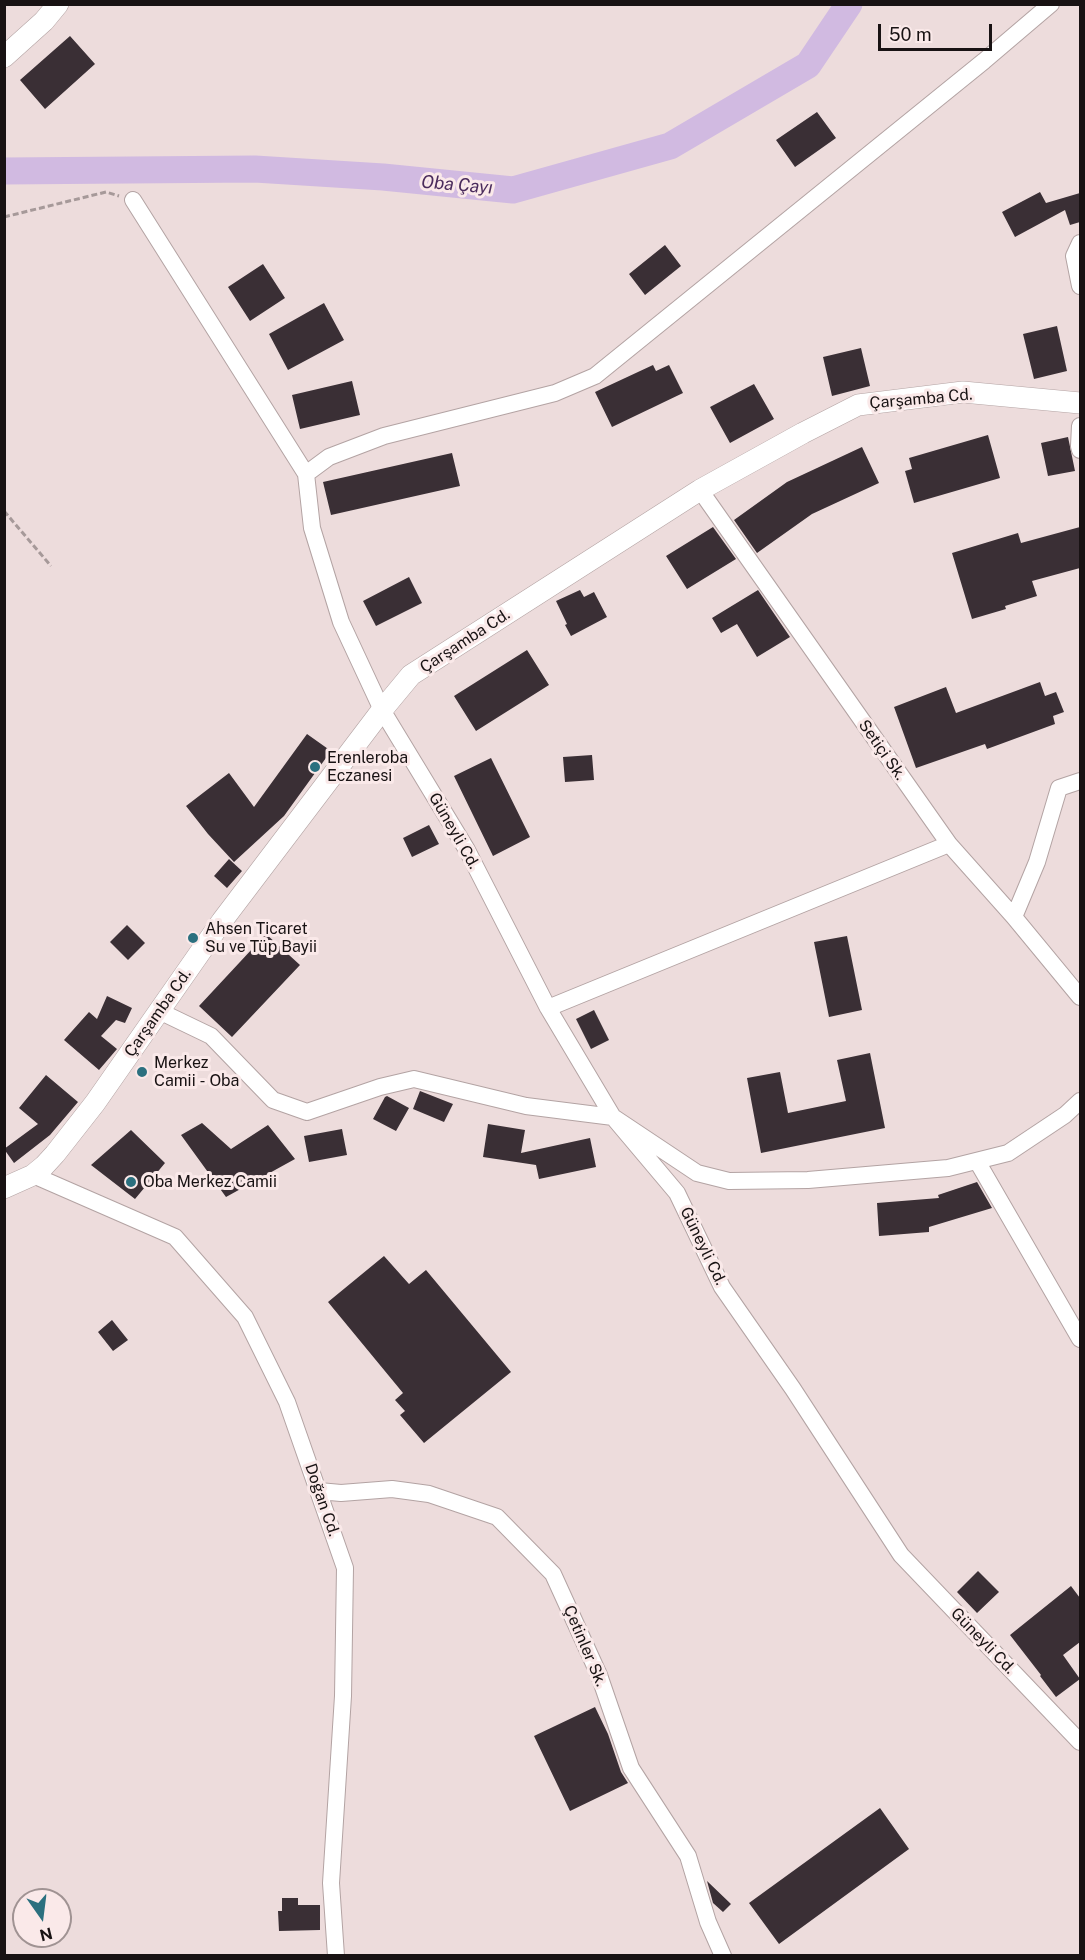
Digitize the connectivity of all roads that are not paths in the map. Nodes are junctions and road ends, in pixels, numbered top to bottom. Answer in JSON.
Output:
{"nodes":[{"id":1,"x":58,"y":4,"type":"edge"},
{"id":2,"x":1051,"y":4,"type":"edge"},
{"id":3,"x":4,"y":57,"type":"edge"},
{"id":4,"x":133,"y":200,"type":"road end"},
{"id":5,"x":1080,"y":243,"type":"edge"},
{"id":6,"x":1080,"y":286,"type":"edge"},
{"id":7,"x":1080,"y":403,"type":"edge"},
{"id":8,"x":1080,"y":426,"type":"edge"},
{"id":9,"x":1080,"y":450,"type":"edge"},
{"id":10,"x":306,"y":474,"type":"junction"},
{"id":11,"x":700,"y":490,"type":"junction"},
{"id":12,"x":382,"y":711,"type":"junction"},
{"id":13,"x":1080,"y":781,"type":"edge"},
{"id":14,"x":949,"y":844,"type":"junction"},
{"id":15,"x":1014,"y":917,"type":"junction"},
{"id":16,"x":1080,"y":997,"type":"edge"},
{"id":17,"x":548,"y":1008,"type":"junction"},
{"id":18,"x":159,"y":1011,"type":"junction"},
{"id":19,"x":1080,"y":1101,"type":"edge"},
{"id":20,"x":613,"y":1117,"type":"junction"},
{"id":21,"x":977,"y":1161,"type":"junction"},
{"id":22,"x":697,"y":1173,"type":"junction"},
{"id":23,"x":33,"y":1175,"type":"junction"},
{"id":24,"x":6,"y":1188,"type":"edge"},
{"id":25,"x":677,"y":1193,"type":"junction"},
{"id":26,"x":1080,"y":1340,"type":"edge"},
{"id":27,"x":319,"y":1491,"type":"junction"},
{"id":28,"x":1080,"y":1742,"type":"edge"},
{"id":29,"x":336,"y":1956,"type":"edge"},
{"id":30,"x":723,"y":1956,"type":"edge"}],
"edges":[{"from":1,"to":3,"type":"street"},
{"from":2,"to":10,"type":"street"},
{"from":4,"to":10,"type":"street"},
{"from":5,"to":6,"type":"street"},
{"from":7,"to":11,"type":"street","name":"Çarşamba Cd."},
{"from":8,"to":9,"type":"street"},
{"from":10,"to":12,"type":"street","name":"Güneyli Cd."},
{"from":11,"to":12,"type":"street","name":"Çarşamba Cd."},
{"from":11,"to":14,"type":"street","name":"Setiçi Sk."},
{"from":12,"to":17,"type":"street","name":"Güneyli Cd."},
{"from":12,"to":18,"type":"street","name":"Çarşamba Cd."},
{"from":13,"to":15,"type":"street"},
{"from":14,"to":15,"type":"street","name":"Setiçi Sk."},
{"from":14,"to":17,"type":"street"},
{"from":15,"to":16,"type":"street","name":"Setiçi Sk."},
{"from":17,"to":20,"type":"street","name":"Güneyli Cd."},
{"from":18,"to":20,"type":"street"},
{"from":18,"to":23,"type":"street","name":"Çarşamba Cd."},
{"from":19,"to":21,"type":"street"},
{"from":20,"to":22,"type":"street"},
{"from":20,"to":25,"type":"street","name":"Güneyli Cd."},
{"from":21,"to":22,"type":"street"},
{"from":21,"to":26,"type":"street"},
{"from":22,"to":25,"type":"street"},
{"from":23,"to":24,"type":"street","name":"Çarşamba Cd."},
{"from":23,"to":27,"type":"street","name":"Doğan Cd."},
{"from":25,"to":28,"type":"street","name":"Güneyli Cd."},
{"from":27,"to":29,"type":"street","name":"Doğan Cd."},
{"from":27,"to":30,"type":"street","name":"Çetinler Sk."}]}
